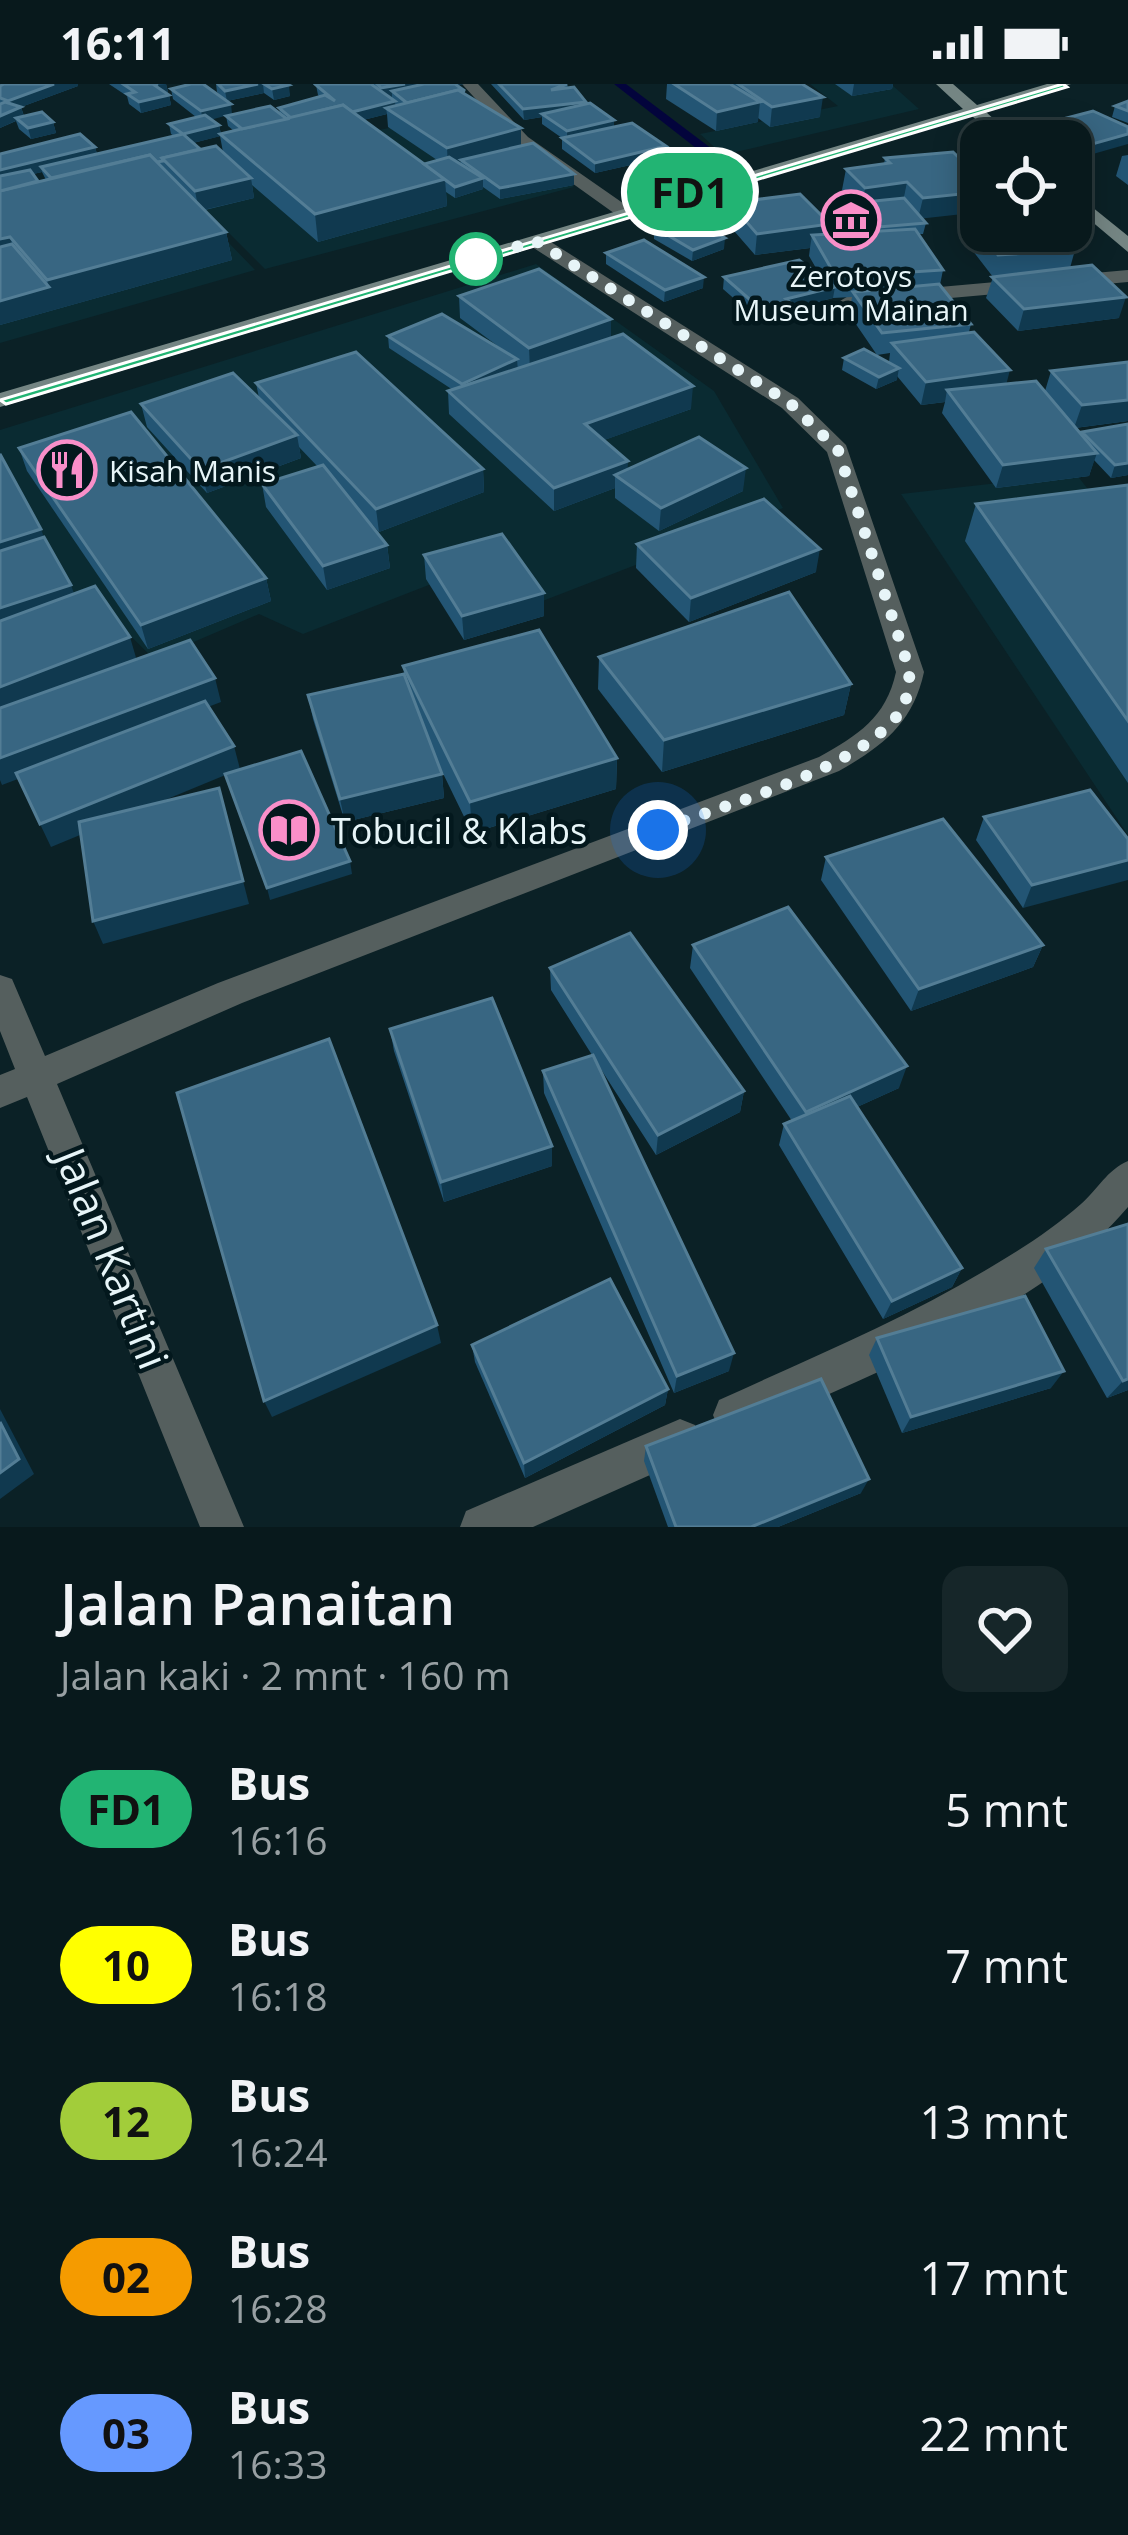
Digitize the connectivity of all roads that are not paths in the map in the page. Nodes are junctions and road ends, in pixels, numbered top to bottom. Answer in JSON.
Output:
{"nodes":[{"id":1,"x":470,"y":84,"type":"edge"},
{"id":2,"x":944,"y":84,"type":"edge"},
{"id":3,"x":1063,"y":84,"type":"edge"},
{"id":4,"x":973,"y":108,"type":"junction"},
{"id":5,"x":986,"y":120,"type":"edge"},
{"id":6,"x":624,"y":212,"type":"junction"},
{"id":7,"x":1092,"y":214,"type":"edge"},
{"id":8,"x":536,"y":241,"type":"junction"},
{"id":9,"x":1128,"y":246,"type":"edge"},
{"id":10,"x":1128,"y":276,"type":"edge"},
{"id":11,"x":850,"y":301,"type":"edge"},
{"id":12,"x":0,"y":400,"type":"edge"},
{"id":13,"x":0,"y":989,"type":"edge"},
{"id":14,"x":38,"y":1073,"type":"junction"},
{"id":15,"x":0,"y":1091,"type":"edge"},
{"id":16,"x":1128,"y":1179,"type":"edge"},
{"id":17,"x":222,"y":1527,"type":"edge"},
{"id":18,"x":482,"y":1527,"type":"edge"}],
"edges":[{"from":1,"to":6,"type":"street"},
{"from":2,"to":4,"type":"street"},
{"from":3,"to":4,"type":"street"},
{"from":4,"to":5,"type":"street"},
{"from":4,"to":6,"type":"street"},
{"from":6,"to":8,"type":"street"},
{"from":7,"to":9,"type":"street"},
{"from":8,"to":12,"type":"street"},
{"from":8,"to":14,"type":"street"},
{"from":10,"to":11,"type":"street"},
{"from":13,"to":14,"type":"street","name":"Jalan Kartini"},
{"from":14,"to":15,"type":"street"},
{"from":14,"to":17,"type":"street","name":"Jalan Kartini"},
{"from":16,"to":18,"type":"street"}]}
